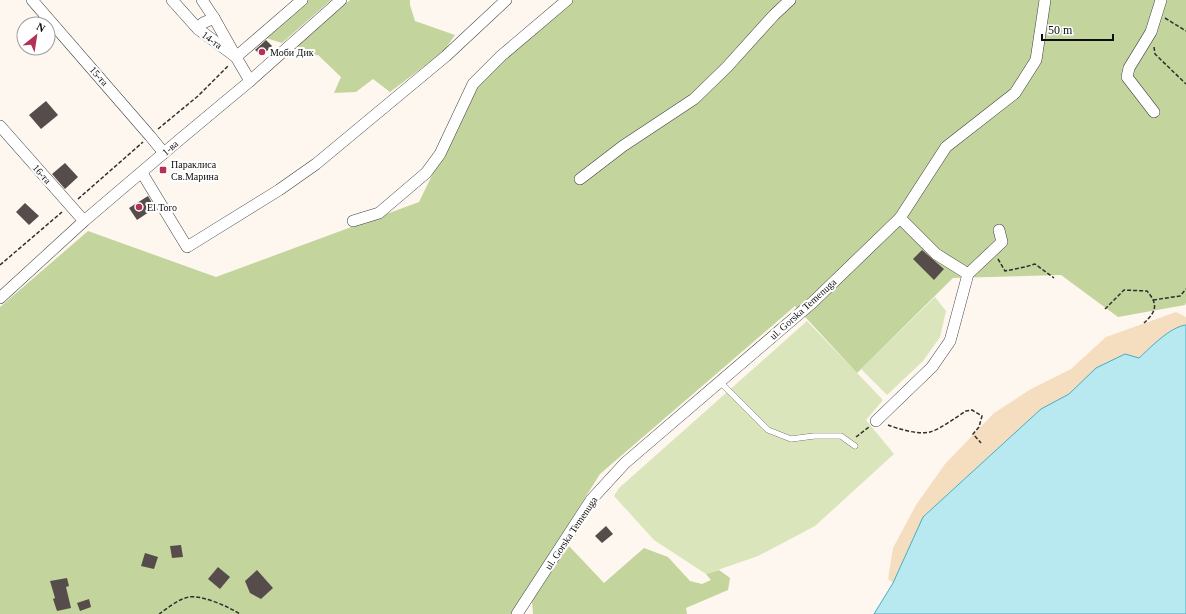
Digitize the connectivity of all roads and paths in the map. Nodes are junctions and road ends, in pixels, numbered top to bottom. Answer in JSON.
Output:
{"nodes":[{"id":1,"x":32,"y":0,"type":"edge"},
{"id":2,"x":172,"y":0,"type":"edge"},
{"id":3,"x":202,"y":0,"type":"edge"},
{"id":4,"x":302,"y":0,"type":"edge"},
{"id":5,"x":341,"y":0,"type":"edge"},
{"id":6,"x":506,"y":0,"type":"edge"},
{"id":7,"x":567,"y":0,"type":"edge"},
{"id":8,"x":790,"y":0,"type":"edge"},
{"id":9,"x":1045,"y":0,"type":"edge"},
{"id":10,"x":1160,"y":5,"type":"edge"},
{"id":11,"x":214,"y":18,"type":"junction"},
{"id":12,"x":198,"y":29,"type":"junction"},
{"id":13,"x":1186,"y":31,"type":"edge"},
{"id":14,"x":1151,"y":32,"type":"junction"},
{"id":15,"x":236,"y":57,"type":"junction"},
{"id":16,"x":250,"y":81,"type":"junction"},
{"id":17,"x":1186,"y":84,"type":"edge"},
{"id":18,"x":1154,"y":112,"type":"dead end"},
{"id":19,"x":0,"y":126,"type":"edge"},
{"id":20,"x":150,"y":136,"type":"junction"},
{"id":21,"x":164,"y":153,"type":"junction"},
{"id":22,"x":142,"y":172,"type":"junction"},
{"id":23,"x":580,"y":179,"type":"dead end"},
{"id":24,"x":70,"y":205,"type":"junction"},
{"id":25,"x":900,"y":218,"type":"junction"},
{"id":26,"x":353,"y":220,"type":"dead end"},
{"id":27,"x":84,"y":222,"type":"junction"},
{"id":28,"x":999,"y":230,"type":"dead end"},
{"id":29,"x":996,"y":248,"type":"junction"},
{"id":30,"x":0,"y":265,"type":"edge"},
{"id":31,"x":968,"y":274,"type":"junction"},
{"id":32,"x":1054,"y":278,"type":"dead end"},
{"id":33,"x":1186,"y":289,"type":"edge"},
{"id":34,"x":0,"y":298,"type":"edge"},
{"id":35,"x":1154,"y":300,"type":"junction"},
{"id":36,"x":1105,"y":308,"type":"dead end"},
{"id":37,"x":1144,"y":322,"type":"dead end"},
{"id":38,"x":721,"y":381,"type":"junction"},
{"id":39,"x":876,"y":421,"type":"joint"},
{"id":40,"x":896,"y":428,"type":"dead end"},
{"id":41,"x":850,"y":442,"type":"junction"},
{"id":42,"x":981,"y":443,"type":"dead end"},
{"id":43,"x":856,"y":446,"type":"dead end"},
{"id":44,"x":526,"y":600,"type":"junction"},
{"id":45,"x":159,"y":614,"type":"edge"},
{"id":46,"x":240,"y":614,"type":"edge"},
{"id":47,"x":517,"y":614,"type":"edge"},
{"id":48,"x":527,"y":614,"type":"edge"}],
"edges":[{"from":1,"to":20,"type":"street","name":"15-та"},
{"from":2,"to":12,"type":"street","name":"14-та"},
{"from":3,"to":11,"type":"street"},
{"from":4,"to":15,"type":"street"},
{"from":5,"to":16,"type":"street","name":"1-ва"},
{"from":6,"to":22,"type":"street"},
{"from":7,"to":26,"type":"street"},
{"from":8,"to":23,"type":"street"},
{"from":9,"to":25,"type":"street","name":"ul. Gorska Temenuga"},
{"from":10,"to":13,"type":"path"},
{"from":10,"to":14,"type":"street"},
{"from":11,"to":12,"type":"street"},
{"from":11,"to":15,"type":"street"},
{"from":12,"to":15,"type":"street","name":"14-та"},
{"from":14,"to":17,"type":"path"},
{"from":14,"to":18,"type":"street"},
{"from":15,"to":16,"type":"street","name":"14-та"},
{"from":15,"to":20,"type":"path"},
{"from":16,"to":21,"type":"street","name":"1-ва"},
{"from":19,"to":24,"type":"street","name":"16-та"},
{"from":20,"to":21,"type":"street","name":"15-та"},
{"from":20,"to":24,"type":"path"},
{"from":21,"to":22,"type":"street","name":"1-ва"},
{"from":22,"to":27,"type":"street","name":"1-ва"},
{"from":24,"to":27,"type":"street","name":"16-та"},
{"from":24,"to":30,"type":"path"},
{"from":25,"to":31,"type":"street"},
{"from":25,"to":38,"type":"street","name":"ul. Gorska Temenuga"},
{"from":27,"to":34,"type":"street","name":"1-ва"},
{"from":28,"to":29,"type":"street"},
{"from":29,"to":31,"type":"street"},
{"from":29,"to":32,"type":"path"},
{"from":31,"to":39,"type":"street"},
{"from":33,"to":35,"type":"path"},
{"from":35,"to":36,"type":"path"},
{"from":35,"to":37,"type":"path"},
{"from":38,"to":41,"type":"lane"},
{"from":38,"to":44,"type":"street","name":"ul. Gorska Temenuga"},
{"from":39,"to":41,"type":"path"},
{"from":40,"to":42,"type":"path"},
{"from":41,"to":43,"type":"lane"},
{"from":44,"to":47,"type":"street","name":"ul. Gorska Temenuga"},
{"from":44,"to":48,"type":"street"},
{"from":45,"to":46,"type":"path"}]}
